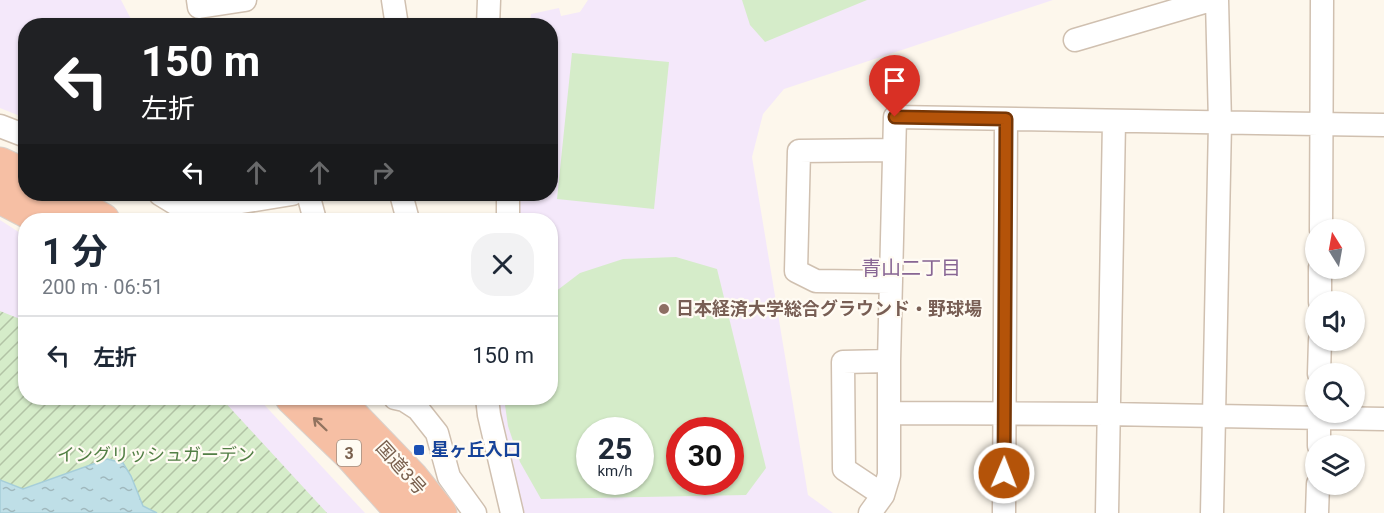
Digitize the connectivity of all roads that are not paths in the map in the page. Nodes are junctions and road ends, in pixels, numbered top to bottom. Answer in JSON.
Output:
{"nodes":[{"id":1,"x":245,"y":0,"type":"edge"},
{"id":2,"x":393,"y":0,"type":"edge"},
{"id":3,"x":489,"y":0,"type":"edge"},
{"id":4,"x":1210,"y":0,"type":"edge"},
{"id":5,"x":1217,"y":0,"type":"edge"},
{"id":6,"x":1323,"y":0,"type":"edge"},
{"id":7,"x":199,"y":11,"type":"edge"},
{"id":8,"x":396,"y":18,"type":"edge"},
{"id":9,"x":488,"y":18,"type":"edge"},
{"id":10,"x":1075,"y":40,"type":"dead end"},
{"id":11,"x":1006,"y":119,"type":"junction"},
{"id":12,"x":1114,"y":121,"type":"junction"},
{"id":13,"x":1220,"y":123,"type":"junction"},
{"id":14,"x":1322,"y":124,"type":"junction"},
{"id":15,"x":1384,"y":125,"type":"edge"},
{"id":16,"x":0,"y":126,"type":"edge"},
{"id":17,"x":18,"y":133,"type":"edge"},
{"id":18,"x":893,"y":150,"type":"junction"},
{"id":19,"x":0,"y":164,"type":"edge"},
{"id":20,"x":18,"y":172,"type":"edge"},
{"id":21,"x":0,"y":197,"type":"edge"},
{"id":22,"x":69,"y":201,"type":"edge"},
{"id":23,"x":169,"y":201,"type":"edge"},
{"id":24,"x":259,"y":201,"type":"edge"},
{"id":25,"x":31,"y":213,"type":"edge"},
{"id":26,"x":91,"y":213,"type":"edge"},
{"id":27,"x":185,"y":213,"type":"edge"},
{"id":28,"x":203,"y":213,"type":"edge"},
{"id":29,"x":1321,"y":219,"type":"edge"},
{"id":30,"x":891,"y":282,"type":"junction"},
{"id":31,"x":889,"y":361,"type":"junction"},
{"id":32,"x":299,"y":405,"type":"edge"},
{"id":33,"x":342,"y":405,"type":"edge"},
{"id":34,"x":412,"y":405,"type":"edge"},
{"id":35,"x":488,"y":405,"type":"edge"},
{"id":36,"x":890,"y":413,"type":"junction"},
{"id":37,"x":1005,"y":413,"type":"junction"},
{"id":38,"x":1107,"y":414,"type":"junction"},
{"id":39,"x":1213,"y":415,"type":"junction"},
{"id":40,"x":1305,"y":415,"type":"edge"},
{"id":41,"x":1365,"y":418,"type":"edge"},
{"id":42,"x":1384,"y":419,"type":"edge"},
{"id":43,"x":1318,"y":495,"type":"edge"},
{"id":44,"x":883,"y":499,"type":"edge"},
{"id":45,"x":403,"y":513,"type":"edge"},
{"id":46,"x":440,"y":513,"type":"edge"},
{"id":47,"x":475,"y":513,"type":"edge"},
{"id":48,"x":512,"y":513,"type":"edge"},
{"id":49,"x":1004,"y":513,"type":"edge"},
{"id":50,"x":1107,"y":513,"type":"edge"},
{"id":51,"x":1212,"y":513,"type":"edge"},
{"id":52,"x":1317,"y":513,"type":"edge"}],
"edges":[{"from":1,"to":7,"type":"street"},
{"from":2,"to":8,"type":"street"},
{"from":3,"to":9,"type":"street"},
{"from":4,"to":10,"type":"street"},
{"from":5,"to":13,"type":"street"},
{"from":6,"to":14,"type":"street"},
{"from":11,"to":12,"type":"street"},
{"from":11,"to":18,"type":"street"},
{"from":11,"to":37,"type":"street"},
{"from":12,"to":13,"type":"street"},
{"from":12,"to":38,"type":"street"},
{"from":13,"to":14,"type":"street"},
{"from":13,"to":39,"type":"street"},
{"from":14,"to":15,"type":"street"},
{"from":14,"to":29,"type":"street"},
{"from":16,"to":17,"type":"street"},
{"from":18,"to":30,"type":"street"},
{"from":18,"to":30,"type":"street"},
{"from":19,"to":20,"type":"highway"},
{"from":21,"to":25,"type":"highway"},
{"from":22,"to":26,"type":"highway"},
{"from":23,"to":27,"type":"street"},
{"from":24,"to":28,"type":"street"},
{"from":30,"to":31,"type":"street"},
{"from":31,"to":36,"type":"street"},
{"from":31,"to":44,"type":"street"},
{"from":45,"to":32,"type":"highway","name":"国道3号","number":"3","one_way":true},
{"from":33,"to":46,"type":"highway","name":"国道3号","number":"3"},
{"from":34,"to":47,"type":"street"},
{"from":35,"to":48,"type":"street"},
{"from":36,"to":37,"type":"street"},
{"from":36,"to":44,"type":"street"},
{"from":37,"to":38,"type":"street"},
{"from":37,"to":49,"type":"street"},
{"from":38,"to":39,"type":"street"},
{"from":38,"to":50,"type":"street"},
{"from":39,"to":40,"type":"street"},
{"from":39,"to":51,"type":"street"},
{"from":41,"to":42,"type":"street"},
{"from":43,"to":52,"type":"street"}]}
